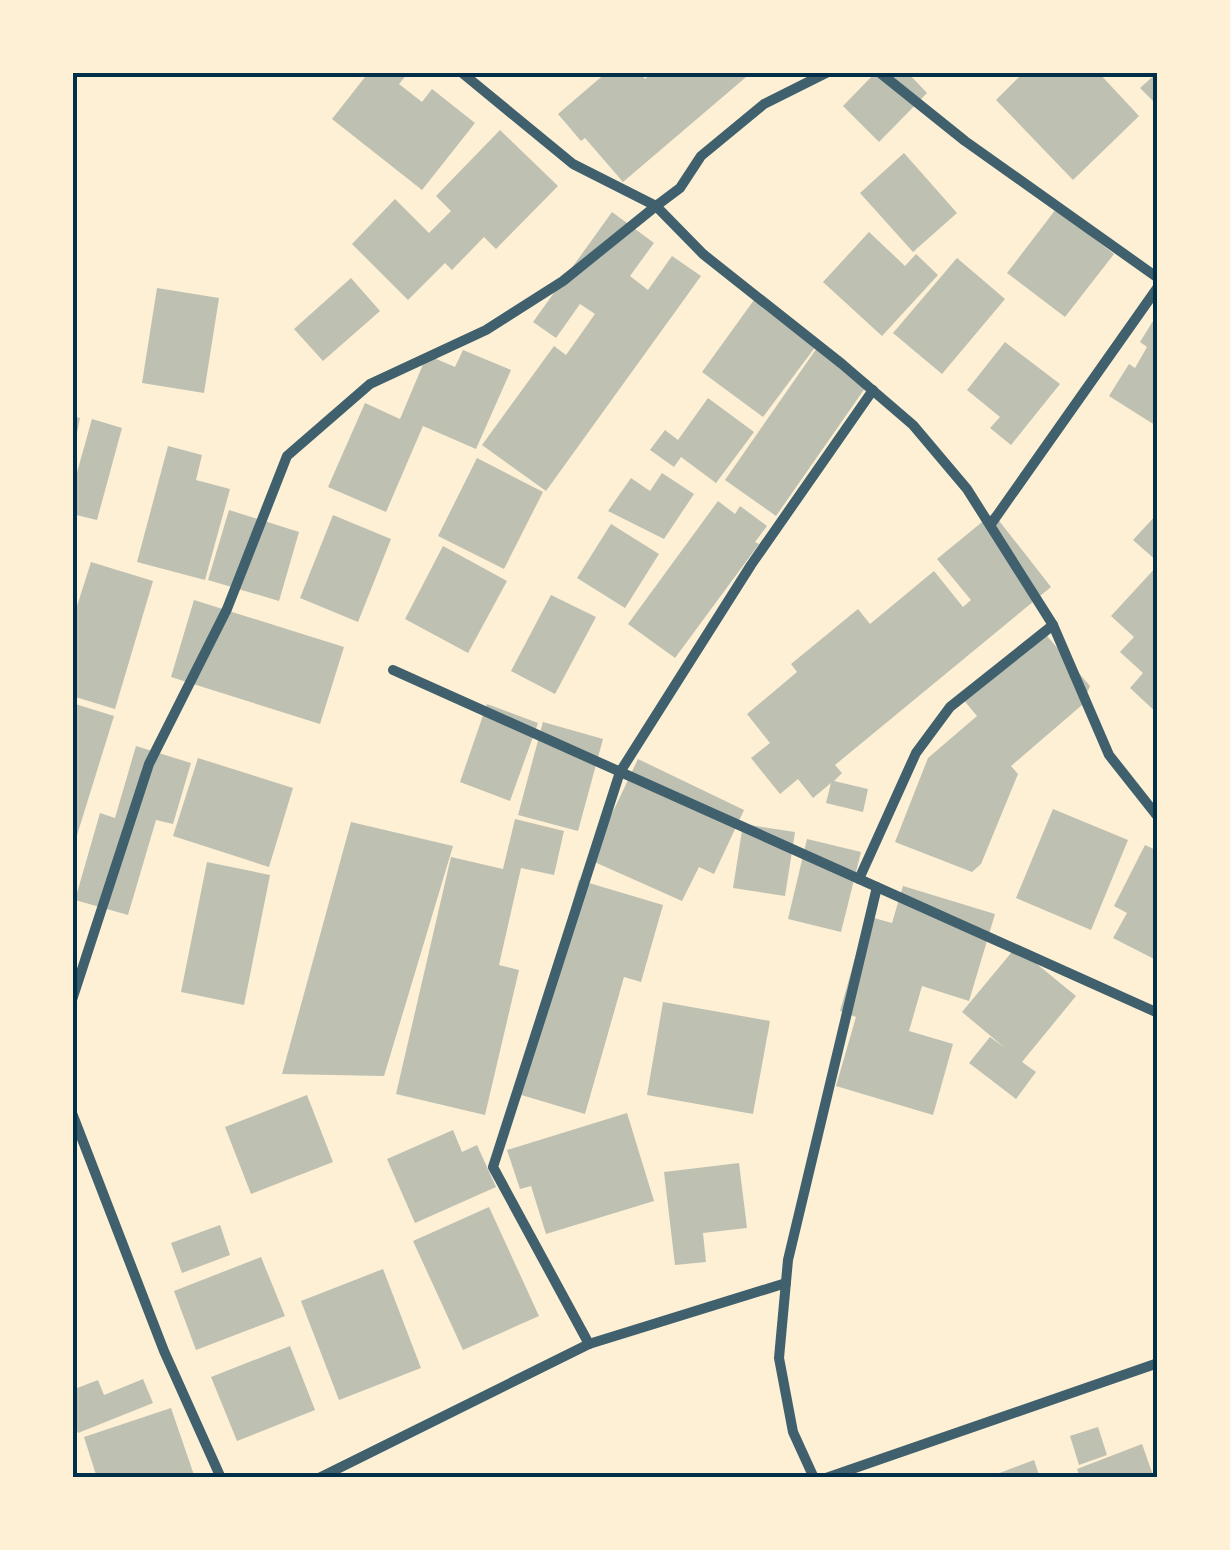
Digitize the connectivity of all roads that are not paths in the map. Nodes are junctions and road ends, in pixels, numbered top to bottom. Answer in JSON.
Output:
{"nodes":[{"id":1,"x":460,"y":72,"type":"edge"},
{"id":2,"x":828,"y":72,"type":"edge"},
{"id":3,"x":878,"y":72,"type":"edge"},
{"id":4,"x":656,"y":206,"type":"junction"},
{"id":5,"x":1158,"y":278,"type":"edge"},
{"id":6,"x":1158,"y":288,"type":"edge"},
{"id":7,"x":873,"y":390,"type":"junction"},
{"id":8,"x":991,"y":524,"type":"junction"},
{"id":9,"x":1053,"y":625,"type":"junction"},
{"id":10,"x":393,"y":670,"type":"dead end"},
{"id":11,"x":620,"y":772,"type":"junction"},
{"id":12,"x":1158,"y":818,"type":"edge"},
{"id":13,"x":859,"y":879,"type":"junction"},
{"id":14,"x":876,"y":887,"type":"junction"},
{"id":15,"x":72,"y":1000,"type":"edge"},
{"id":16,"x":1158,"y":1013,"type":"edge"},
{"id":17,"x":72,"y":1113,"type":"edge"},
{"id":18,"x":786,"y":1283,"type":"junction"},
{"id":19,"x":589,"y":1344,"type":"junction"},
{"id":20,"x":1158,"y":1363,"type":"edge"},
{"id":21,"x":221,"y":1478,"type":"edge"},
{"id":22,"x":319,"y":1478,"type":"edge"},
{"id":23,"x":814,"y":1478,"type":"edge"},
{"id":24,"x":826,"y":1478,"type":"edge"}],
"edges":[{"from":1,"to":4,"type":"street"},
{"from":2,"to":4,"type":"street"},
{"from":3,"to":5,"type":"street"},
{"from":4,"to":7,"type":"street"},
{"from":4,"to":15,"type":"street"},
{"from":6,"to":8,"type":"street"},
{"from":7,"to":8,"type":"street"},
{"from":7,"to":11,"type":"street"},
{"from":8,"to":9,"type":"street"},
{"from":9,"to":12,"type":"street"},
{"from":9,"to":13,"type":"street"},
{"from":10,"to":11,"type":"street"},
{"from":11,"to":13,"type":"street"},
{"from":11,"to":19,"type":"street"},
{"from":13,"to":14,"type":"street"},
{"from":14,"to":16,"type":"street"},
{"from":14,"to":18,"type":"street"},
{"from":17,"to":21,"type":"street"},
{"from":18,"to":19,"type":"street"},
{"from":18,"to":23,"type":"street"},
{"from":19,"to":22,"type":"street"},
{"from":20,"to":24,"type":"street"}]}
